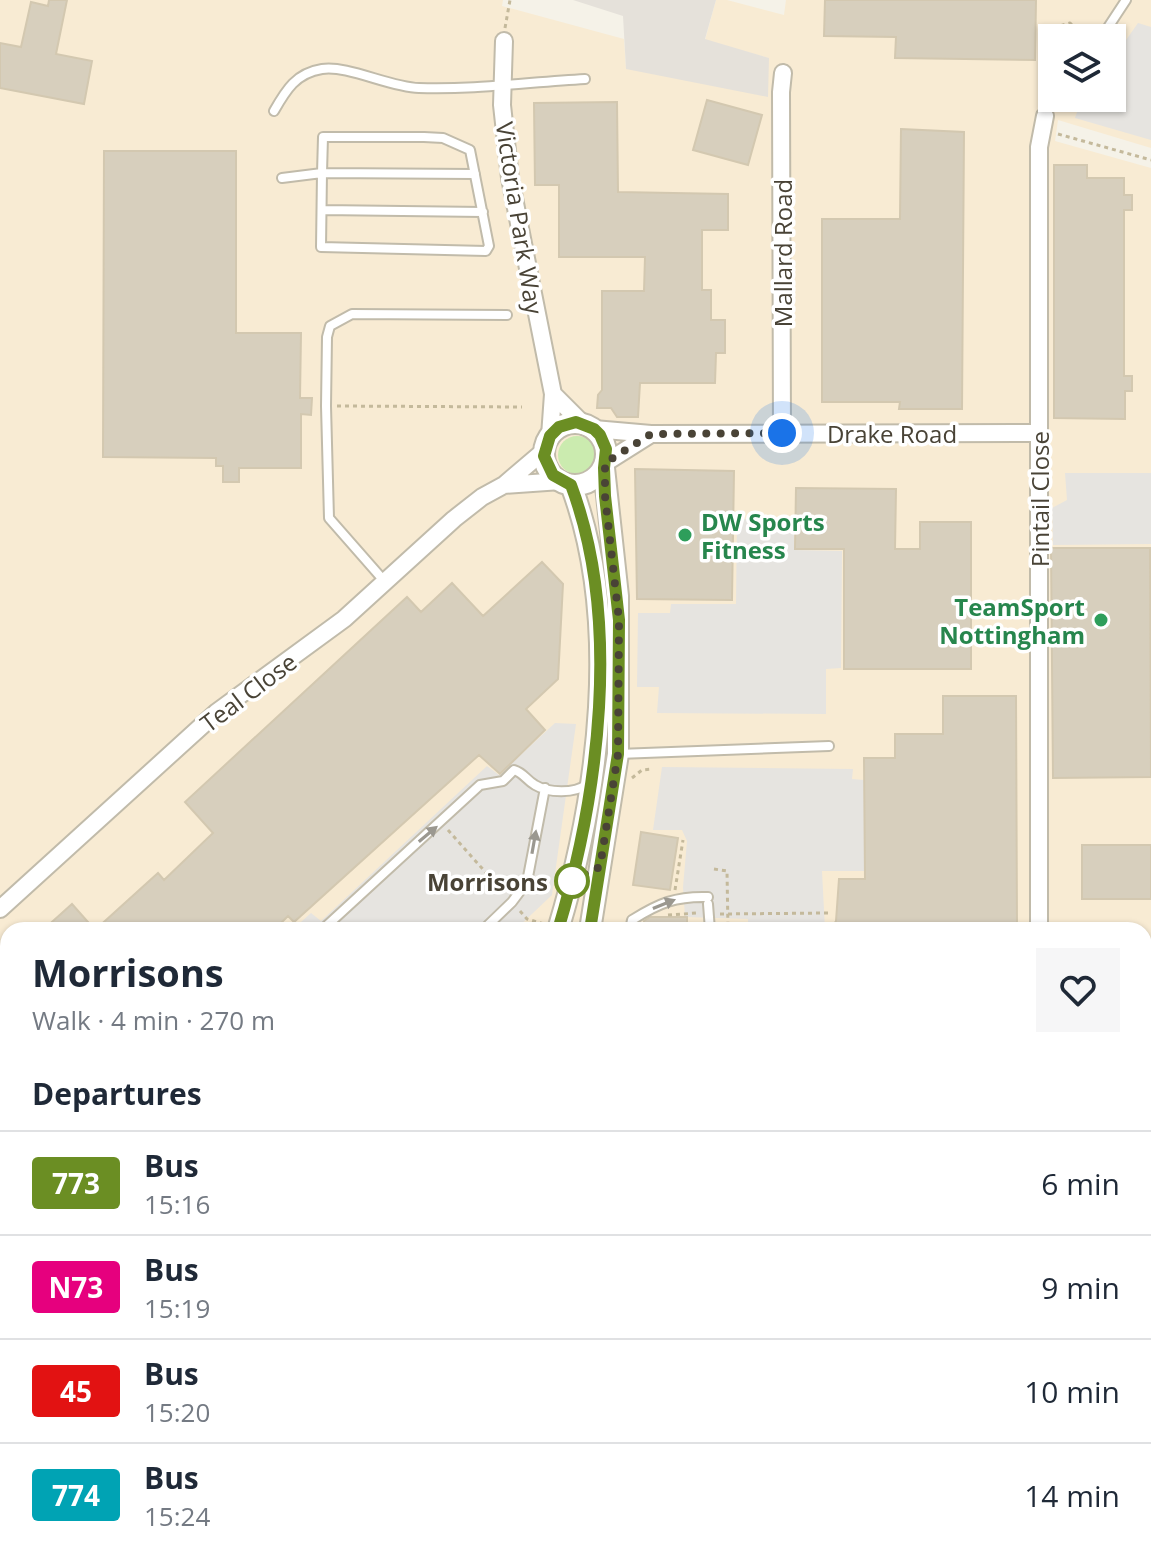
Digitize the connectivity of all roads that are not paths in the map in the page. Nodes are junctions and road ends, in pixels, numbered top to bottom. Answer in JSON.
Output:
{"nodes":[{"id":1,"x":1126,"y":0,"type":"edge"},
{"id":2,"x":1110,"y":24,"type":"edge"},
{"id":3,"x":504,"y":41,"type":"road end"},
{"id":4,"x":783,"y":73,"type":"dead end"},
{"id":5,"x":585,"y":79,"type":"dead end"},
{"id":6,"x":501,"y":84,"type":"junction"},
{"id":7,"x":274,"y":111,"type":"dead end"},
{"id":8,"x":1047,"y":112,"type":"edge"},
{"id":9,"x":1043,"y":120,"type":"joint"},
{"id":10,"x":322,"y":173,"type":"junction"},
{"id":11,"x":475,"y":174,"type":"junction"},
{"id":12,"x":282,"y":178,"type":"dead end"},
{"id":13,"x":322,"y":210,"type":"junction"},
{"id":14,"x":483,"y":212,"type":"junction"},
{"id":15,"x":507,"y":315,"type":"dead end"},
{"id":16,"x":553,"y":394,"type":"junction"},
{"id":17,"x":588,"y":426,"type":"junction"},
{"id":18,"x":782,"y":433,"type":"junction"},
{"id":19,"x":1038,"y":433,"type":"junction"},
{"id":20,"x":651,"y":434,"type":"junction"},
{"id":21,"x":547,"y":443,"type":"junction"},
{"id":22,"x":604,"y":466,"type":"junction"},
{"id":23,"x":566,"y":483,"type":"junction"},
{"id":24,"x":504,"y":485,"type":"junction"},
{"id":25,"x":386,"y":583,"type":"junction"},
{"id":26,"x":829,"y":746,"type":"dead end"},
{"id":27,"x":618,"y":754,"type":"junction"},
{"id":28,"x":591,"y":780,"type":"junction"},
{"id":29,"x":545,"y":788,"type":"junction"},
{"id":30,"x":0,"y":909,"type":"edge"},
{"id":31,"x":331,"y":922,"type":"edge"},
{"id":32,"x":491,"y":922,"type":"edge"},
{"id":33,"x":555,"y":922,"type":"edge"},
{"id":34,"x":591,"y":922,"type":"edge"},
{"id":35,"x":632,"y":922,"type":"edge"},
{"id":36,"x":710,"y":922,"type":"edge"},
{"id":37,"x":1039,"y":922,"type":"edge"}],
"edges":[{"from":1,"to":2,"type":"lane"},
{"from":3,"to":6,"type":"street","name":"Victoria Park Way"},
{"from":4,"to":18,"type":"street","name":"Mallard Road"},
{"from":5,"to":6,"type":"lane"},
{"from":6,"to":7,"type":"lane"},
{"from":6,"to":16,"type":"street","name":"Victoria Park Way"},
{"from":8,"to":9,"type":"lane"},
{"from":9,"to":19,"type":"street","name":"Pintail Close"},
{"from":10,"to":11,"type":"lane"},
{"from":10,"to":11,"type":"lane"},
{"from":10,"to":12,"type":"lane"},
{"from":10,"to":13,"type":"lane"},
{"from":11,"to":14,"type":"lane"},
{"from":13,"to":14,"type":"lane"},
{"from":13,"to":14,"type":"lane"},
{"from":15,"to":25,"type":"lane"},
{"from":16,"to":17,"type":"street"},
{"from":16,"to":21,"type":"street","name":"Victoria Park Way"},
{"from":17,"to":20,"type":"street","name":"Drake Road"},
{"from":17,"to":21,"type":"street"},
{"from":17,"to":22,"type":"street"},
{"from":18,"to":19,"type":"street","name":"Drake Road"},
{"from":18,"to":20,"type":"street","name":"Drake Road"},
{"from":19,"to":37,"type":"street","name":"Pintail Close"},
{"from":20,"to":22,"type":"street"},
{"from":21,"to":23,"type":"street"},
{"from":21,"to":24,"type":"street","name":"Teal Close"},
{"from":22,"to":23,"type":"street"},
{"from":22,"to":27,"type":"street"},
{"from":23,"to":24,"type":"street","name":"Teal Close"},
{"from":23,"to":28,"type":"street"},
{"from":24,"to":25,"type":"street","name":"Teal Close"},
{"from":25,"to":30,"type":"street","name":"Teal Close"},
{"from":26,"to":27,"type":"lane"},
{"from":27,"to":34,"type":"street"},
{"from":28,"to":29,"type":"lane"},
{"from":28,"to":33,"type":"street"},
{"from":31,"to":29,"type":"lane","one_way":true},
{"from":32,"to":29,"type":"lane","one_way":true},
{"from":35,"to":36,"type":"lane","one_way":true}]}
